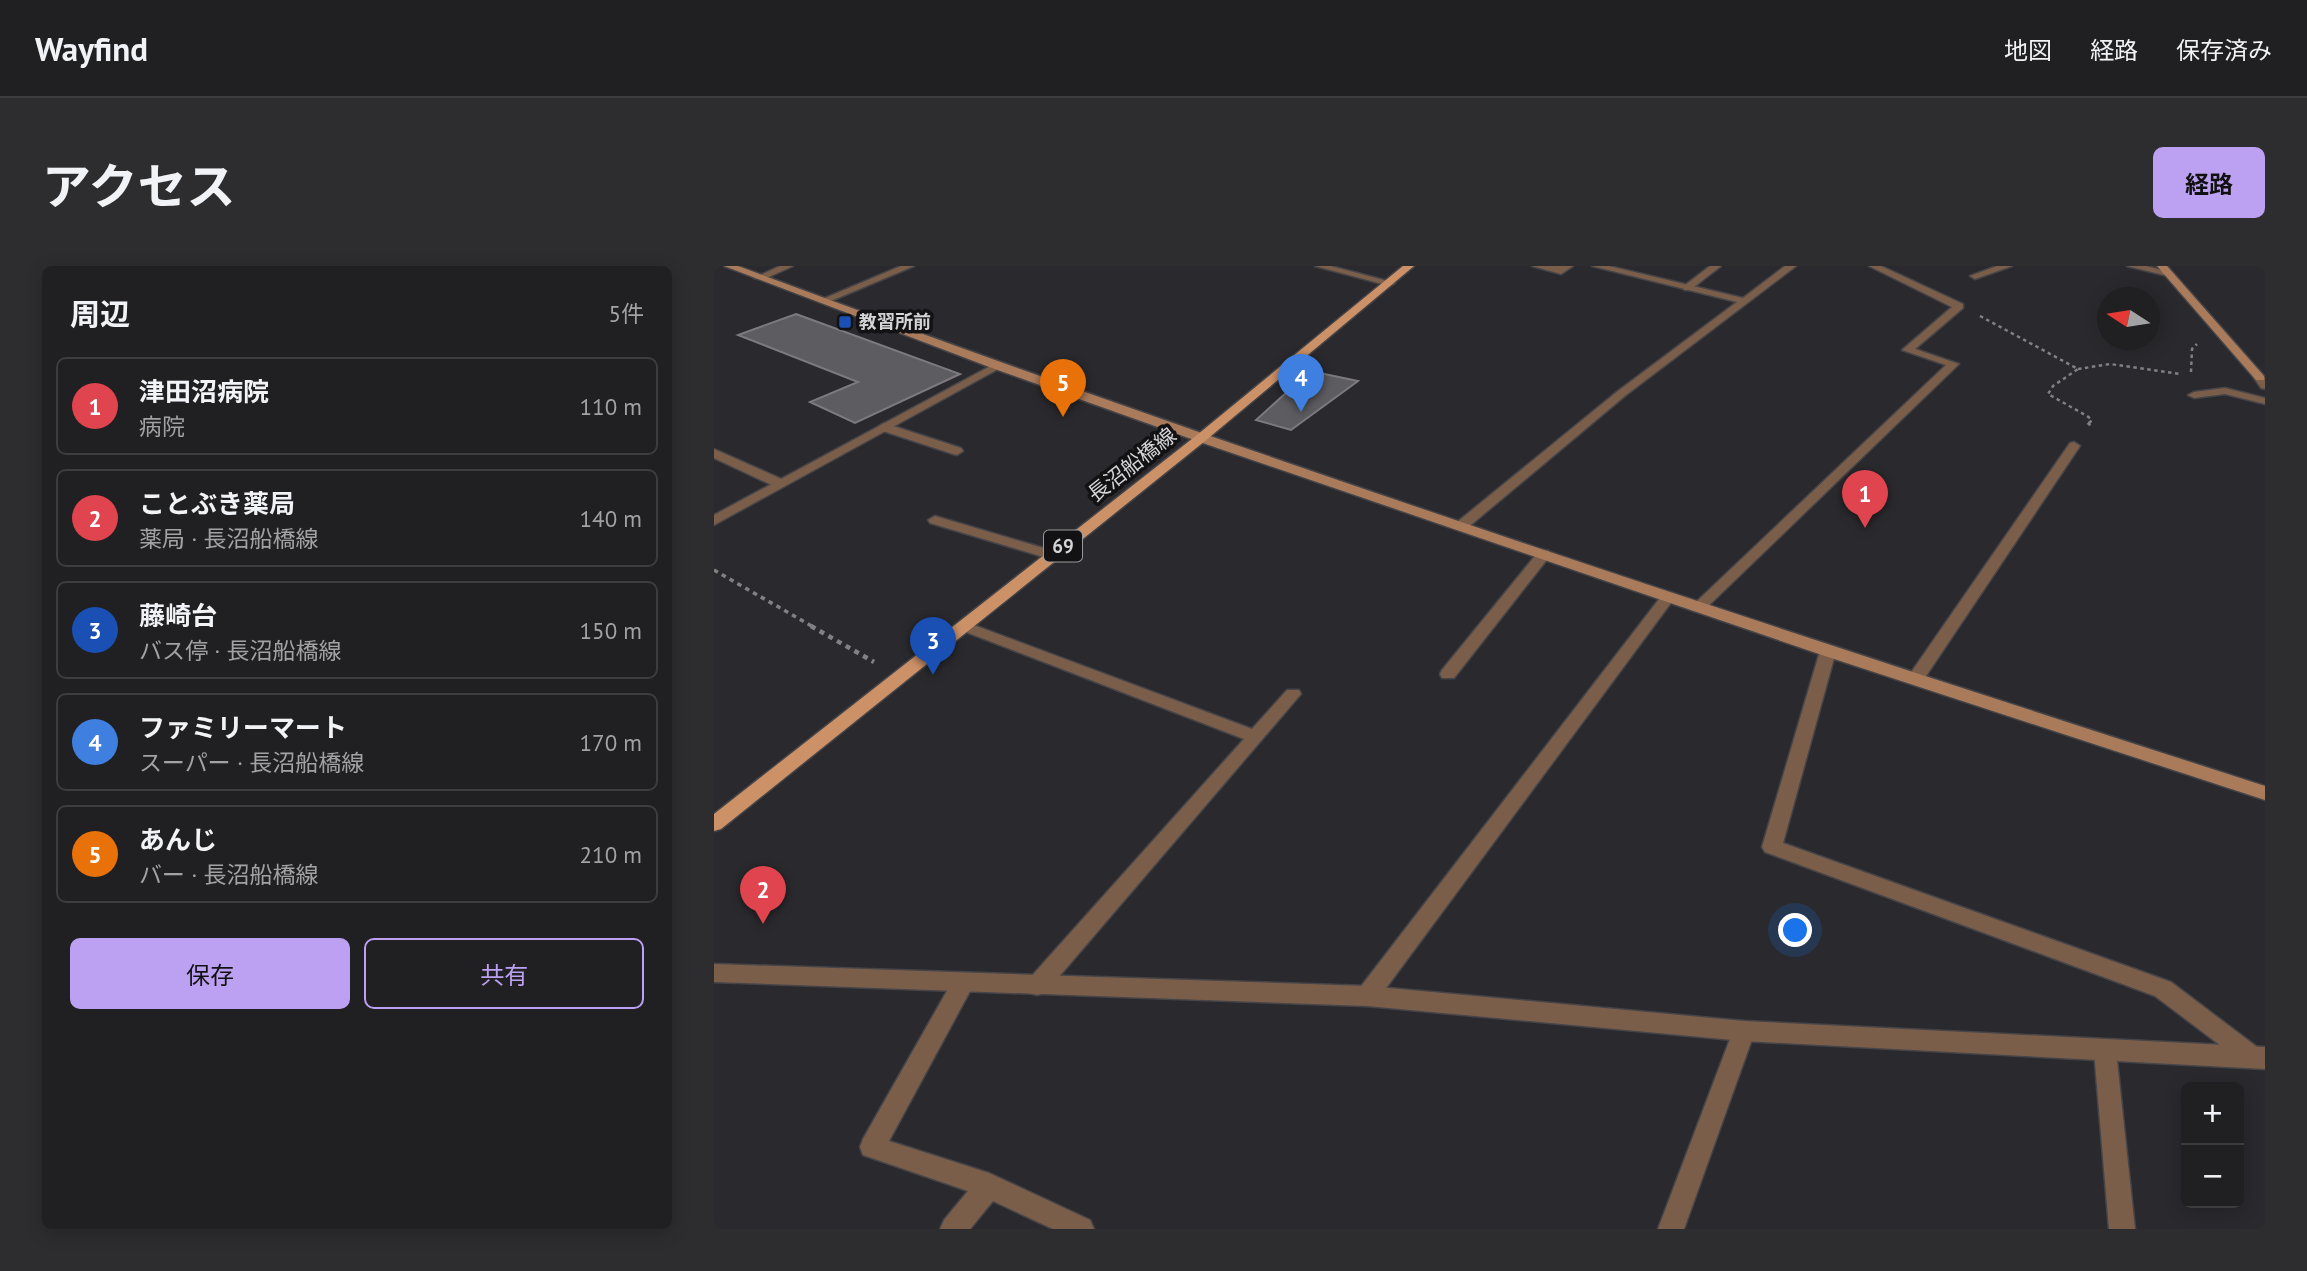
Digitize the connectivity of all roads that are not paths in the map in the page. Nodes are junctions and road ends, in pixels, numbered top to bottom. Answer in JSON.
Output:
{"nodes":[{"id":1,"x":729,"y":266,"type":"edge"},
{"id":2,"x":789,"y":266,"type":"edge"},
{"id":3,"x":909,"y":266,"type":"edge"},
{"id":4,"x":1321,"y":266,"type":"edge"},
{"id":5,"x":1409,"y":266,"type":"edge"},
{"id":6,"x":1537,"y":266,"type":"edge"},
{"id":7,"x":1568,"y":266,"type":"edge"},
{"id":8,"x":1597,"y":266,"type":"edge"},
{"id":9,"x":1716,"y":266,"type":"edge"},
{"id":10,"x":1791,"y":266,"type":"edge"},
{"id":11,"x":1877,"y":266,"type":"edge"},
{"id":12,"x":2007,"y":266,"type":"edge"},
{"id":13,"x":2132,"y":266,"type":"edge"},
{"id":14,"x":2165,"y":269,"type":"edge"},
{"id":15,"x":1975,"y":276,"type":"dead end"},
{"id":16,"x":759,"y":278,"type":"junction"},
{"id":17,"x":1390,"y":284,"type":"junction"},
{"id":18,"x":1687,"y":288,"type":"junction"},
{"id":19,"x":823,"y":301,"type":"junction"},
{"id":20,"x":1744,"y":301,"type":"junction"},
{"id":21,"x":996,"y":366,"type":"junction"},
{"id":22,"x":2263,"y":381,"type":"edge"},
{"id":23,"x":2194,"y":395,"type":"dead end"},
{"id":24,"x":2265,"y":401,"type":"edge"},
{"id":25,"x":884,"y":427,"type":"junction"},
{"id":26,"x":1200,"y":438,"type":"junction"},
{"id":27,"x":2074,"y":446,"type":"road end"},
{"id":28,"x":957,"y":452,"type":"dead end"},
{"id":29,"x":714,"y":453,"type":"edge"},
{"id":30,"x":781,"y":484,"type":"junction"},
{"id":31,"x":935,"y":520,"type":"dead end"},
{"id":32,"x":714,"y":521,"type":"edge"},
{"id":33,"x":1461,"y":526,"type":"junction"},
{"id":34,"x":1544,"y":554,"type":"junction"},
{"id":35,"x":1052,"y":555,"type":"junction"},
{"id":36,"x":1668,"y":597,"type":"junction"},
{"id":37,"x":1698,"y":607,"type":"junction"},
{"id":38,"x":963,"y":626,"type":"junction"},
{"id":39,"x":1828,"y":651,"type":"junction"},
{"id":40,"x":1448,"y":674,"type":"dead end"},
{"id":41,"x":1916,"y":678,"type":"junction"},
{"id":42,"x":1293,"y":694,"type":"dead end"},
{"id":43,"x":1253,"y":736,"type":"junction"},
{"id":44,"x":2265,"y":793,"type":"edge"},
{"id":45,"x":714,"y":824,"type":"edge"},
{"id":46,"x":714,"y":973,"type":"edge"},
{"id":47,"x":964,"y":982,"type":"junction"},
{"id":48,"x":1037,"y":986,"type":"junction"},
{"id":49,"x":1367,"y":996,"type":"junction"},
{"id":50,"x":1744,"y":1031,"type":"junction"},
{"id":51,"x":2105,"y":1051,"type":"junction"},
{"id":52,"x":2259,"y":1057,"type":"edge"},
{"id":53,"x":989,"y":1186,"type":"junction"},
{"id":54,"x":953,"y":1229,"type":"edge"},
{"id":55,"x":1081,"y":1229,"type":"edge"},
{"id":56,"x":1671,"y":1229,"type":"edge"},
{"id":57,"x":2122,"y":1229,"type":"edge"}],
"edges":[{"from":1,"to":16,"type":"street"},
{"from":2,"to":16,"type":"street"},
{"from":3,"to":19,"type":"street"},
{"from":4,"to":17,"type":"street"},
{"from":5,"to":17,"type":"main road","name":"長沼船橋線","number":"69"},
{"from":6,"to":7,"type":"street"},
{"from":8,"to":18,"type":"street"},
{"from":9,"to":18,"type":"street"},
{"from":10,"to":20,"type":"street"},
{"from":11,"to":37,"type":"street"},
{"from":12,"to":15,"type":"street"},
{"from":13,"to":14,"type":"street"},
{"from":14,"to":22,"type":"street"},
{"from":16,"to":19,"type":"street"},
{"from":17,"to":26,"type":"main road","name":"長沼船橋線","number":"69"},
{"from":18,"to":20,"type":"street"},
{"from":19,"to":21,"type":"street"},
{"from":20,"to":33,"type":"street"},
{"from":21,"to":25,"type":"street"},
{"from":21,"to":26,"type":"street"},
{"from":23,"to":24,"type":"street"},
{"from":25,"to":28,"type":"street"},
{"from":25,"to":30,"type":"street"},
{"from":26,"to":33,"type":"street"},
{"from":26,"to":35,"type":"main road","name":"長沼船橋線","number":"69"},
{"from":27,"to":41,"type":"street"},
{"from":29,"to":30,"type":"street"},
{"from":30,"to":32,"type":"street"},
{"from":31,"to":35,"type":"street"},
{"from":33,"to":34,"type":"street"},
{"from":34,"to":36,"type":"street"},
{"from":34,"to":40,"type":"street"},
{"from":35,"to":38,"type":"main road","name":"長沼船橋線","number":"69"},
{"from":36,"to":37,"type":"street"},
{"from":36,"to":49,"type":"street"},
{"from":37,"to":39,"type":"street"},
{"from":38,"to":43,"type":"street"},
{"from":38,"to":45,"type":"main road","name":"長沼船橋線","number":"69"},
{"from":39,"to":41,"type":"street"},
{"from":39,"to":52,"type":"street"},
{"from":41,"to":44,"type":"street"},
{"from":42,"to":43,"type":"street"},
{"from":43,"to":48,"type":"street"},
{"from":46,"to":47,"type":"street"},
{"from":47,"to":48,"type":"street"},
{"from":47,"to":53,"type":"street"},
{"from":48,"to":49,"type":"street"},
{"from":49,"to":50,"type":"street"},
{"from":50,"to":51,"type":"street"},
{"from":50,"to":56,"type":"street"},
{"from":51,"to":52,"type":"street"},
{"from":51,"to":57,"type":"street"},
{"from":53,"to":54,"type":"street"},
{"from":53,"to":55,"type":"street"}]}
